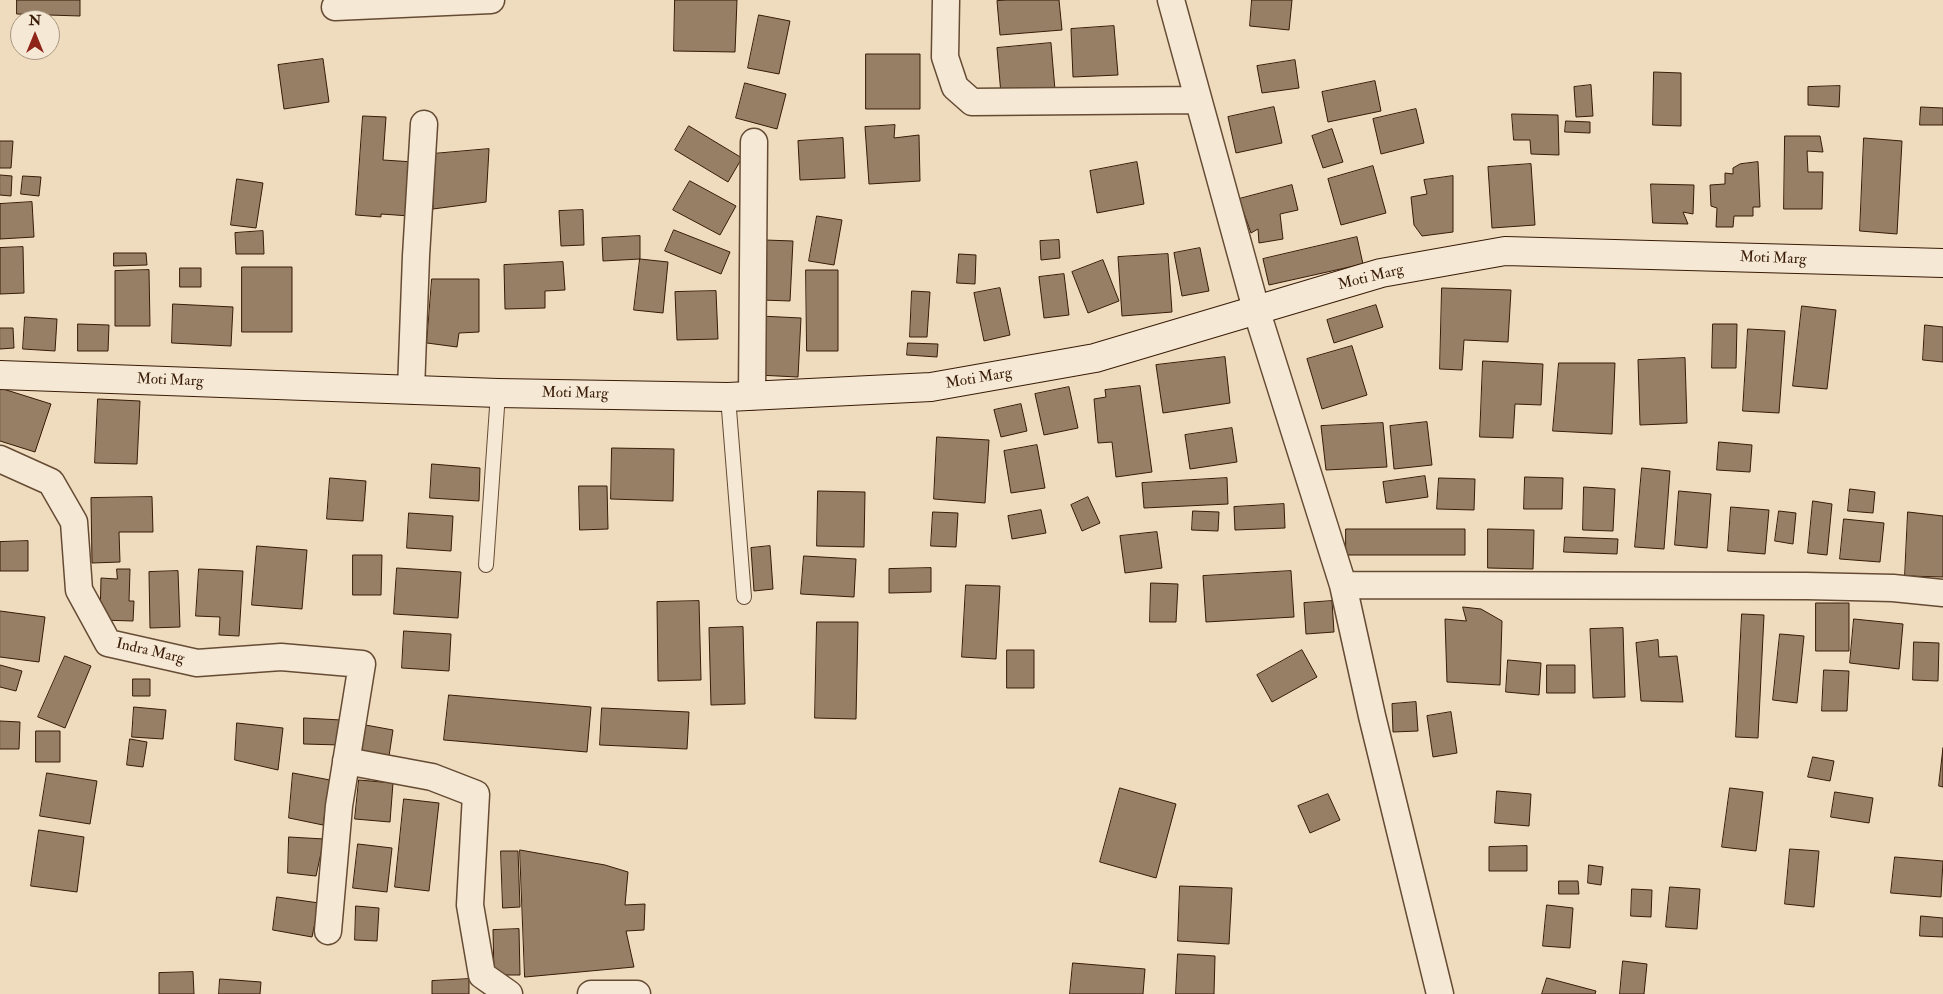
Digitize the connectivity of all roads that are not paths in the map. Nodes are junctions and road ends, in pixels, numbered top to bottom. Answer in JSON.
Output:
{"nodes":[{"id":1,"x":491,"y":0,"type":"edge"},
{"id":2,"x":946,"y":0,"type":"edge"},
{"id":3,"x":1170,"y":0,"type":"edge"},
{"id":4,"x":335,"y":7,"type":"dead end"},
{"id":5,"x":1198,"y":100,"type":"junction"},
{"id":6,"x":424,"y":124,"type":"dead end"},
{"id":7,"x":754,"y":142,"type":"dead end"},
{"id":8,"x":1943,"y":264,"type":"edge"},
{"id":9,"x":1256,"y":309,"type":"junction"},
{"id":10,"x":0,"y":375,"type":"edge"},
{"id":11,"x":411,"y":390,"type":"junction"},
{"id":12,"x":498,"y":393,"type":"junction"},
{"id":13,"x":740,"y":397,"type":"junction"},
{"id":14,"x":0,"y":459,"type":"edge"},
{"id":15,"x":486,"y":564,"type":"dead end"},
{"id":16,"x":1343,"y":585,"type":"junction"},
{"id":17,"x":1943,"y":593,"type":"edge"},
{"id":18,"x":744,"y":597,"type":"dead end"},
{"id":19,"x":346,"y":761,"type":"junction"},
{"id":20,"x":328,"y":931,"type":"dead end"},
{"id":21,"x":509,"y":994,"type":"edge"},
{"id":22,"x":591,"y":994,"type":"edge"},
{"id":23,"x":637,"y":994,"type":"edge"},
{"id":24,"x":1440,"y":994,"type":"edge"}],
"edges":[{"from":1,"to":4,"type":"street"},
{"from":2,"to":5,"type":"street"},
{"from":3,"to":5,"type":"street"},
{"from":5,"to":9,"type":"street"},
{"from":6,"to":11,"type":"street"},
{"from":7,"to":13,"type":"street"},
{"from":8,"to":9,"type":"street","name":"Moti Marg"},
{"from":9,"to":13,"type":"street","name":"Moti Marg"},
{"from":9,"to":16,"type":"street"},
{"from":10,"to":11,"type":"street","name":"Moti Marg"},
{"from":11,"to":12,"type":"street","name":"Moti Marg"},
{"from":12,"to":13,"type":"street","name":"Moti Marg"},
{"from":12,"to":15,"type":"lane"},
{"from":13,"to":18,"type":"lane"},
{"from":14,"to":19,"type":"street","name":"Indra Marg"},
{"from":16,"to":17,"type":"street"},
{"from":16,"to":24,"type":"street"},
{"from":19,"to":20,"type":"street"},
{"from":19,"to":21,"type":"street"},
{"from":22,"to":23,"type":"street"}]}
